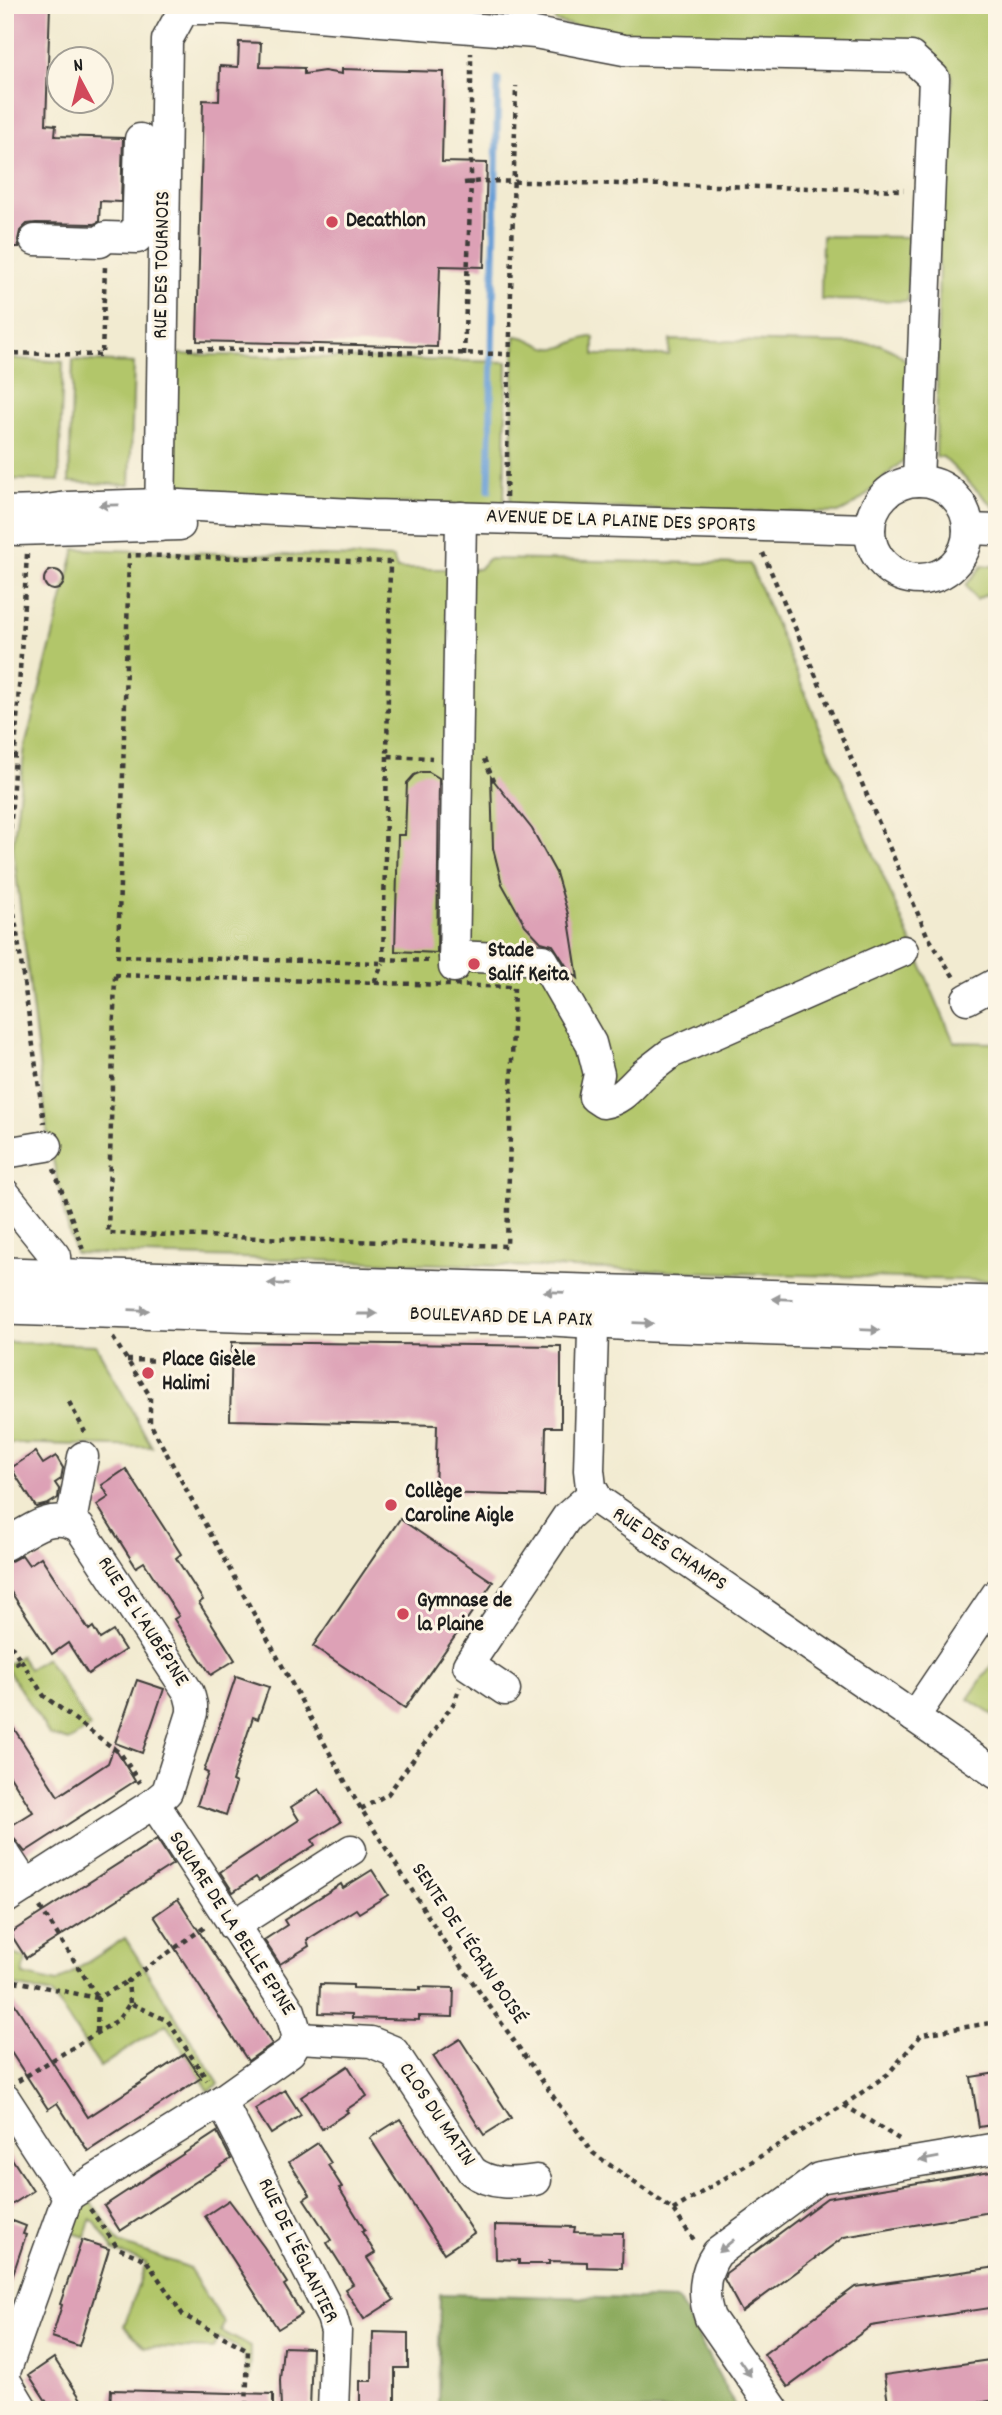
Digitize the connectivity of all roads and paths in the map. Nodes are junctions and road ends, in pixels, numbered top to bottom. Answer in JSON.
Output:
{"nodes":[{"id":1,"x":471,"y":27,"type":"junction"},
{"id":2,"x":516,"y":86,"type":"dead end"},
{"id":3,"x":140,"y":139,"type":"dead end"},
{"id":4,"x":468,"y":183,"type":"junction"},
{"id":5,"x":512,"y":183,"type":"junction"},
{"id":6,"x":929,"y":191,"type":"junction"},
{"id":7,"x":152,"y":197,"type":"junction"},
{"id":8,"x":106,"y":237,"type":"junction"},
{"id":9,"x":35,"y":240,"type":"dead end"},
{"id":10,"x":184,"y":348,"type":"dead end"},
{"id":11,"x":5,"y":353,"type":"edge"},
{"id":12,"x":507,"y":354,"type":"junction"},
{"id":13,"x":464,"y":355,"type":"junction"},
{"id":14,"x":918,"y":481,"type":"junction"},
{"id":15,"x":5,"y":512,"type":"edge"},
{"id":16,"x":160,"y":515,"type":"junction"},
{"id":17,"x":461,"y":517,"type":"junction"},
{"id":18,"x":506,"y":518,"type":"junction"},
{"id":19,"x":870,"y":529,"type":"junction"},
{"id":20,"x":983,"y":530,"type":"edge"},
{"id":21,"x":16,"y":536,"type":"edge"},
{"id":22,"x":763,"y":553,"type":"dead end"},
{"id":23,"x":387,"y":756,"type":"junction"},
{"id":24,"x":457,"y":760,"type":"junction"},
{"id":25,"x":915,"y":943,"type":"joint"},
{"id":26,"x":383,"y":961,"type":"junction"},
{"id":27,"x":454,"y":962,"type":"junction"},
{"id":28,"x":374,"y":982,"type":"junction"},
{"id":29,"x":997,"y":983,"type":"edge"},
{"id":30,"x":967,"y":999,"type":"dead end"},
{"id":31,"x":47,"y":1146,"type":"junction"},
{"id":32,"x":5,"y":1153,"type":"edge"},
{"id":33,"x":5,"y":1194,"type":"edge"},
{"id":34,"x":85,"y":1256,"type":"dead end"},
{"id":35,"x":5,"y":1276,"type":"edge"},
{"id":36,"x":56,"y":1277,"type":"junction"},
{"id":37,"x":997,"y":1305,"type":"edge"},
{"id":38,"x":5,"y":1306,"type":"edge"},
{"id":39,"x":593,"y":1307,"type":"junction"},
{"id":40,"x":110,"y":1334,"type":"dead end"},
{"id":41,"x":997,"y":1334,"type":"edge"},
{"id":42,"x":127,"y":1360,"type":"junction"},
{"id":43,"x":176,"y":1361,"type":"dead end"},
{"id":44,"x":69,"y":1402,"type":"dead end"},
{"id":45,"x":83,"y":1457,"type":"joint"},
{"id":46,"x":594,"y":1493,"type":"junction"},
{"id":47,"x":71,"y":1522,"type":"junction"},
{"id":48,"x":5,"y":1545,"type":"edge"},
{"id":49,"x":997,"y":1594,"type":"edge"},
{"id":50,"x":5,"y":1637,"type":"edge"},
{"id":51,"x":21,"y":1660,"type":"junction"},
{"id":52,"x":468,"y":1665,"type":"junction"},
{"id":53,"x":5,"y":1670,"type":"edge"},
{"id":54,"x":505,"y":1690,"type":"dead end"},
{"id":55,"x":914,"y":1717,"type":"junction"},
{"id":56,"x":997,"y":1774,"type":"edge"},
{"id":57,"x":153,"y":1803,"type":"junction"},
{"id":58,"x":361,"y":1809,"type":"junction"},
{"id":59,"x":351,"y":1850,"type":"dead end"},
{"id":60,"x":5,"y":1854,"type":"edge"},
{"id":61,"x":16,"y":1892,"type":"edge"},
{"id":62,"x":230,"y":1919,"type":"junction"},
{"id":63,"x":5,"y":1979,"type":"edge"},
{"id":64,"x":128,"y":1981,"type":"junction"},
{"id":65,"x":98,"y":1998,"type":"junction"},
{"id":66,"x":130,"y":2003,"type":"junction"},
{"id":67,"x":997,"y":2022,"type":"edge"},
{"id":68,"x":97,"y":2032,"type":"junction"},
{"id":69,"x":298,"y":2038,"type":"junction"},
{"id":70,"x":11,"y":2090,"type":"edge"},
{"id":71,"x":221,"y":2101,"type":"junction"},
{"id":72,"x":844,"y":2105,"type":"junction"},
{"id":73,"x":906,"y":2143,"type":"dead end"},
{"id":74,"x":997,"y":2148,"type":"edge"},
{"id":75,"x":536,"y":2180,"type":"dead end"},
{"id":76,"x":73,"y":2194,"type":"junction"},
{"id":77,"x":673,"y":2210,"type":"junction"},
{"id":78,"x":695,"y":2241,"type":"dead end"},
{"id":79,"x":5,"y":2372,"type":"edge"},
{"id":80,"x":5,"y":2380,"type":"edge"},
{"id":81,"x":23,"y":2410,"type":"edge"},
{"id":82,"x":246,"y":2410,"type":"edge"},
{"id":83,"x":333,"y":2410,"type":"edge"},
{"id":84,"x":774,"y":2410,"type":"edge"}],
"edges":[{"from":1,"to":4,"type":"path"},
{"from":1,"to":6,"type":"street"},
{"from":1,"to":7,"type":"street","name":"RUE DES TOURNOIS"},
{"from":2,"to":5,"type":"path"},
{"from":3,"to":7,"type":"street"},
{"from":4,"to":5,"type":"path"},
{"from":4,"to":13,"type":"path"},
{"from":5,"to":6,"type":"path"},
{"from":5,"to":12,"type":"path"},
{"from":6,"to":14,"type":"street"},
{"from":7,"to":8,"type":"street"},
{"from":7,"to":16,"type":"street","name":"RUE DES TOURNOIS"},
{"from":8,"to":9,"type":"street"},
{"from":8,"to":11,"type":"path"},
{"from":10,"to":13,"type":"path"},
{"from":12,"to":13,"type":"path"},
{"from":12,"to":18,"type":"path"},
{"from":14,"to":19,"type":"street"},
{"from":14,"to":20,"type":"street"},
{"from":16,"to":15,"type":"street","name":"AVENUE DE LA PLAINE DES SPORTS","one_way":true},
{"from":16,"to":17,"type":"street","name":"AVENUE DE LA PLAINE DES SPORTS"},
{"from":16,"to":21,"type":"street","name":"AVENUE DE LA PLAINE DES SPORTS"},
{"from":17,"to":18,"type":"street","name":"AVENUE DE LA PLAINE DES SPORTS"},
{"from":17,"to":24,"type":"street"},
{"from":18,"to":19,"type":"street","name":"AVENUE DE LA PLAINE DES SPORTS"},
{"from":19,"to":20,"type":"street"},
{"from":21,"to":31,"type":"path"},
{"from":22,"to":25,"type":"path"},
{"from":23,"to":24,"type":"path"},
{"from":23,"to":26,"type":"path"},
{"from":23,"to":26,"type":"path"},
{"from":24,"to":27,"type":"street"},
{"from":25,"to":27,"type":"street"},
{"from":26,"to":27,"type":"path"},
{"from":26,"to":28,"type":"path"},
{"from":28,"to":28,"type":"path"},
{"from":29,"to":30,"type":"street"},
{"from":31,"to":32,"type":"street"},
{"from":31,"to":34,"type":"path"},
{"from":33,"to":36,"type":"street"},
{"from":35,"to":36,"type":"main road","name":"BOULEVARD DE LA PAIX"},
{"from":39,"to":36,"type":"main road","name":"BOULEVARD DE LA PAIX","one_way":true},
{"from":37,"to":39,"type":"main road","name":"BOULEVARD DE LA PAIX","one_way":true},
{"from":38,"to":39,"type":"main road","name":"BOULEVARD DE LA PAIX","one_way":true},
{"from":39,"to":41,"type":"main road","name":"BOULEVARD DE LA PAIX","one_way":true},
{"from":39,"to":46,"type":"street","name":"RUE DES CHAMPS"},
{"from":40,"to":42,"type":"path","name":"SENTE DE L'ÉCRIN BOISÉ"},
{"from":42,"to":43,"type":"path"},
{"from":42,"to":58,"type":"path","name":"SENTE DE L'ÉCRIN BOISÉ"},
{"from":44,"to":45,"type":"path"},
{"from":45,"to":47,"type":"street"},
{"from":46,"to":52,"type":"street"},
{"from":46,"to":55,"type":"street","name":"RUE DES CHAMPS"},
{"from":47,"to":48,"type":"street"},
{"from":47,"to":57,"type":"street","name":"RUE DE L'AUBÉPINE"},
{"from":49,"to":55,"type":"street"},
{"from":50,"to":51,"type":"path"},
{"from":51,"to":53,"type":"path"},
{"from":51,"to":57,"type":"path"},
{"from":52,"to":54,"type":"street"},
{"from":52,"to":58,"type":"path"},
{"from":55,"to":56,"type":"street","name":"RUE DES CHAMPS"},
{"from":57,"to":61,"type":"street"},
{"from":57,"to":62,"type":"street","name":"SQUARE DE LA BELLE EPINE"},
{"from":58,"to":77,"type":"path","name":"SENTE DE L'ÉCRIN BOISÉ"},
{"from":59,"to":62,"type":"street"},
{"from":60,"to":61,"type":"street"},
{"from":61,"to":65,"type":"path"},
{"from":62,"to":64,"type":"path"},
{"from":62,"to":69,"type":"street","name":"SQUARE DE LA BELLE EPINE"},
{"from":63,"to":65,"type":"path"},
{"from":64,"to":65,"type":"path"},
{"from":64,"to":66,"type":"path"},
{"from":65,"to":68,"type":"path"},
{"from":66,"to":68,"type":"path"},
{"from":66,"to":71,"type":"path"},
{"from":67,"to":72,"type":"path"},
{"from":68,"to":70,"type":"path"},
{"from":69,"to":71,"type":"street","name":"SQUARE DE LA BELLE EPINE"},
{"from":69,"to":75,"type":"street","name":"CLOS DU MATIN"},
{"from":70,"to":76,"type":"street"},
{"from":71,"to":76,"type":"street","name":"SQUARE DE LA BELLE EPINE"},
{"from":71,"to":83,"type":"street","name":"RUE DE L'ÉGLANTIER"},
{"from":72,"to":73,"type":"path"},
{"from":72,"to":77,"type":"path"},
{"from":74,"to":84,"type":"street","one_way":true},
{"from":76,"to":79,"type":"street"},
{"from":76,"to":82,"type":"path"},
{"from":77,"to":78,"type":"path","name":"SENTE DE L'ÉCRIN BOISÉ"},
{"from":80,"to":81,"type":"street"}]}
